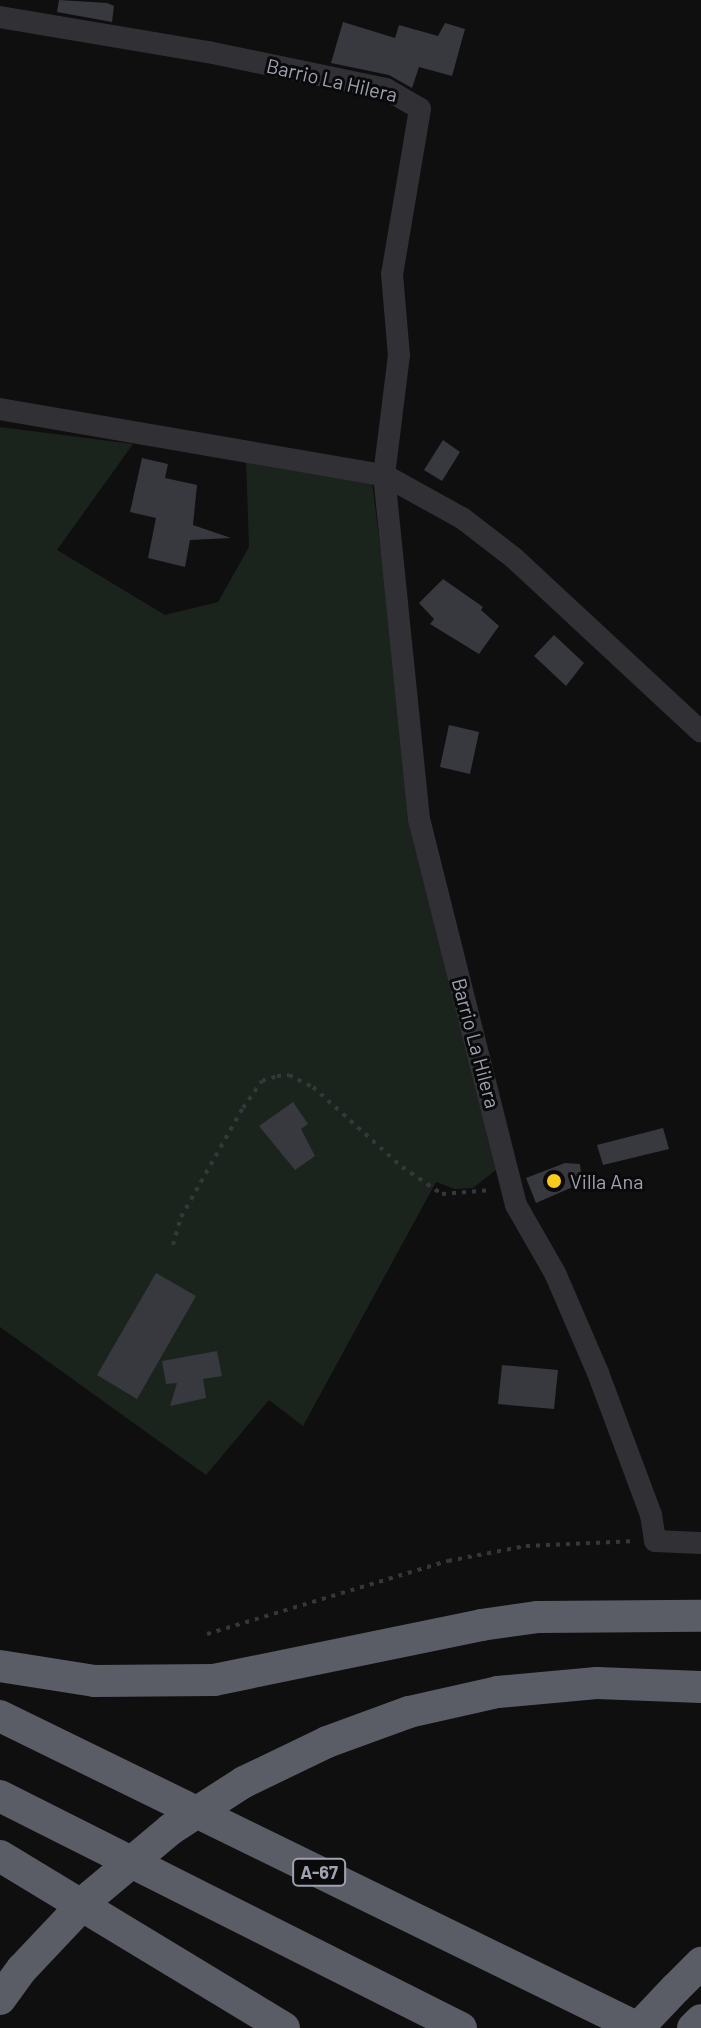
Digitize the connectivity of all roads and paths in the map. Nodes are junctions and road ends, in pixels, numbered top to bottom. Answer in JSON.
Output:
{"nodes":[{"id":1,"x":9,"y":19,"type":"edge"},
{"id":2,"x":0,"y":409,"type":"edge"},
{"id":3,"x":384,"y":475,"type":"junction"},
{"id":4,"x":701,"y":732,"type":"edge"},
{"id":5,"x":511,"y":1185,"type":"junction"},
{"id":6,"x":173,"y":1245,"type":"dead end"},
{"id":7,"x":655,"y":1541,"type":"junction"},
{"id":8,"x":701,"y":1543,"type":"edge"},
{"id":9,"x":701,"y":1616,"type":"edge"},
{"id":10,"x":207,"y":1634,"type":"dead end"},
{"id":11,"x":0,"y":1666,"type":"edge"},
{"id":12,"x":701,"y":1687,"type":"edge"},
{"id":13,"x":0,"y":1716,"type":"edge"},
{"id":14,"x":0,"y":1796,"type":"edge"},
{"id":15,"x":0,"y":1856,"type":"edge"},
{"id":16,"x":701,"y":1963,"type":"edge"},
{"id":17,"x":0,"y":1999,"type":"edge"},
{"id":18,"x":701,"y":2020,"type":"edge"},
{"id":19,"x":284,"y":2028,"type":"edge"},
{"id":20,"x":461,"y":2028,"type":"edge"},
{"id":21,"x":638,"y":2028,"type":"edge"},
{"id":22,"x":693,"y":2028,"type":"edge"}],
"edges":[{"from":1,"to":3,"type":"street","name":"Barrio La Hilera"},
{"from":2,"to":3,"type":"street"},
{"from":3,"to":4,"type":"street"},
{"from":3,"to":5,"type":"street","name":"Barrio La Hilera"},
{"from":5,"to":6,"type":"path"},
{"from":5,"to":7,"type":"street","name":"Barrio La Hilera"},
{"from":7,"to":8,"type":"street"},
{"from":7,"to":10,"type":"path"},
{"from":9,"to":11,"type":"highway"},
{"from":12,"to":17,"type":"highway","bridge":true},
{"from":13,"to":21,"type":"highway","number":"A-67"},
{"from":14,"to":20,"type":"highway"},
{"from":15,"to":19,"type":"highway"},
{"from":16,"to":21,"type":"highway","bridge":true},
{"from":18,"to":22,"type":"highway"}]}
